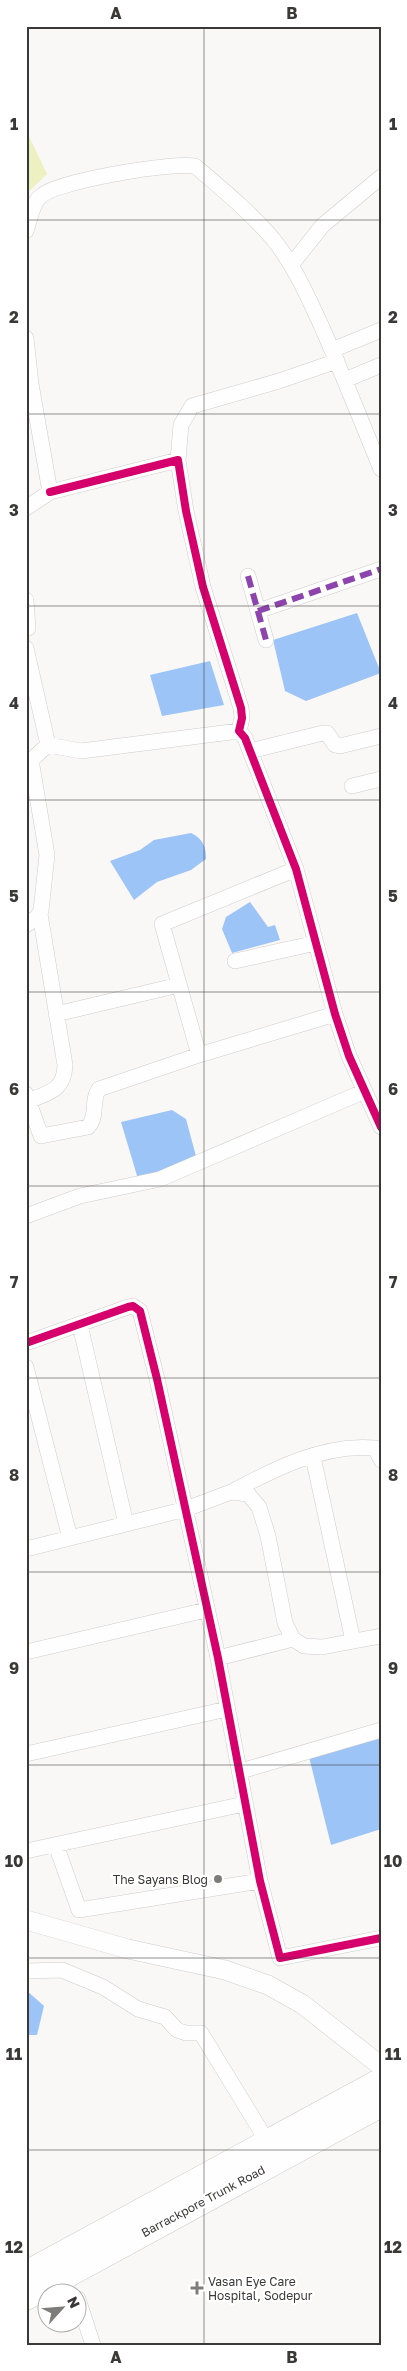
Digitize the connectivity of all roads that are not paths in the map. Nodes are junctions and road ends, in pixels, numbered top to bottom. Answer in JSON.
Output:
{"nodes":[{"id":1,"x":381,"y":177,"type":"edge"},
{"id":2,"x":26,"y":231,"type":"edge"},
{"id":3,"x":291,"y":265,"type":"junction"},
{"id":4,"x":381,"y":330,"type":"edge"},
{"id":5,"x":26,"y":338,"type":"edge"},
{"id":6,"x":335,"y":355,"type":"junction"},
{"id":7,"x":381,"y":364,"type":"edge"},
{"id":8,"x":345,"y":380,"type":"junction"},
{"id":9,"x":32,"y":420,"type":"edge"},
{"id":10,"x":178,"y":460,"type":"junction"},
{"id":11,"x":381,"y":469,"type":"edge"},
{"id":12,"x":50,"y":492,"type":"junction"},
{"id":13,"x":26,"y":508,"type":"edge"},
{"id":14,"x":381,"y":569,"type":"edge"},
{"id":15,"x":248,"y":576,"type":"dead end"},
{"id":16,"x":26,"y":600,"type":"edge"},
{"id":17,"x":258,"y":611,"type":"junction"},
{"id":18,"x":26,"y":629,"type":"edge"},
{"id":19,"x":266,"y":640,"type":"dead end"},
{"id":20,"x":26,"y":648,"type":"edge"},
{"id":21,"x":239,"y":731,"type":"junction"},
{"id":22,"x":381,"y":736,"type":"edge"},
{"id":23,"x":48,"y":745,"type":"junction"},
{"id":24,"x":250,"y":751,"type":"junction"},
{"id":25,"x":381,"y":779,"type":"edge"},
{"id":26,"x":352,"y":786,"type":"dead end"},
{"id":27,"x":296,"y":869,"type":"junction"},
{"id":28,"x":40,"y":914,"type":"junction"},
{"id":29,"x":26,"y":925,"type":"edge"},
{"id":30,"x":316,"y":943,"type":"junction"},
{"id":31,"x":235,"y":962,"type":"dead end"},
{"id":32,"x":179,"y":985,"type":"junction"},
{"id":33,"x":56,"y":1014,"type":"junction"},
{"id":34,"x":335,"y":1014,"type":"junction"},
{"id":35,"x":199,"y":1055,"type":"junction"},
{"id":36,"x":365,"y":1091,"type":"junction"},
{"id":37,"x":28,"y":1097,"type":"edge"},
{"id":38,"x":381,"y":1127,"type":"edge"},
{"id":39,"x":34,"y":1138,"type":"edge"},
{"id":40,"x":26,"y":1216,"type":"edge"},
{"id":41,"x":80,"y":1325,"type":"junction"},
{"id":42,"x":26,"y":1343,"type":"edge"},
{"id":43,"x":26,"y":1367,"type":"edge"},
{"id":44,"x":313,"y":1457,"type":"junction"},
{"id":45,"x":381,"y":1460,"type":"edge"},
{"id":46,"x":230,"y":1492,"type":"junction"},
{"id":47,"x":186,"y":1510,"type":"junction"},
{"id":48,"x":126,"y":1524,"type":"junction"},
{"id":49,"x":70,"y":1538,"type":"junction"},
{"id":50,"x":26,"y":1549,"type":"edge"},
{"id":51,"x":206,"y":1610,"type":"junction"},
{"id":52,"x":381,"y":1636,"type":"edge"},
{"id":53,"x":293,"y":1639,"type":"junction"},
{"id":54,"x":353,"y":1641,"type":"junction"},
{"id":55,"x":26,"y":1652,"type":"edge"},
{"id":56,"x":218,"y":1658,"type":"junction"},
{"id":57,"x":227,"y":1710,"type":"junction"},
{"id":58,"x":381,"y":1730,"type":"edge"},
{"id":59,"x":26,"y":1754,"type":"edge"},
{"id":60,"x":240,"y":1771,"type":"junction"},
{"id":61,"x":244,"y":1804,"type":"junction"},
{"id":62,"x":56,"y":1845,"type":"junction"},
{"id":63,"x":26,"y":1851,"type":"edge"},
{"id":64,"x":260,"y":1881,"type":"junction"},
{"id":65,"x":26,"y":1920,"type":"edge"},
{"id":66,"x":381,"y":1938,"type":"edge"},
{"id":67,"x":26,"y":1971,"type":"edge"},
{"id":68,"x":379,"y":2080,"type":"edge"},
{"id":69,"x":268,"y":2141,"type":"junction"},
{"id":70,"x":26,"y":2273,"type":"edge"},
{"id":71,"x":72,"y":2284,"type":"edge"},
{"id":72,"x":38,"y":2294,"type":"edge"},
{"id":73,"x":26,"y":2298,"type":"edge"},
{"id":74,"x":88,"y":2330,"type":"edge"},
{"id":75,"x":93,"y":2345,"type":"edge"}],
"edges":[{"from":1,"to":3,"type":"street"},
{"from":2,"to":3,"type":"street"},
{"from":3,"to":6,"type":"street"},
{"from":4,"to":6,"type":"street"},
{"from":5,"to":9,"type":"street"},
{"from":6,"to":8,"type":"street"},
{"from":6,"to":10,"type":"street"},
{"from":7,"to":8,"type":"street"},
{"from":8,"to":11,"type":"street"},
{"from":9,"to":12,"type":"street"},
{"from":10,"to":12,"type":"street"},
{"from":10,"to":21,"type":"street"},
{"from":12,"to":13,"type":"street"},
{"from":14,"to":17,"type":"street"},
{"from":15,"to":17,"type":"street"},
{"from":16,"to":18,"type":"street"},
{"from":17,"to":19,"type":"street"},
{"from":20,"to":23,"type":"street"},
{"from":21,"to":23,"type":"street"},
{"from":21,"to":24,"type":"street"},
{"from":22,"to":24,"type":"street"},
{"from":23,"to":28,"type":"street"},
{"from":24,"to":27,"type":"street"},
{"from":25,"to":26,"type":"street"},
{"from":27,"to":30,"type":"street"},
{"from":27,"to":32,"type":"street"},
{"from":28,"to":29,"type":"street"},
{"from":28,"to":33,"type":"street"},
{"from":30,"to":31,"type":"street"},
{"from":30,"to":34,"type":"street"},
{"from":32,"to":33,"type":"street"},
{"from":32,"to":35,"type":"street"},
{"from":33,"to":37,"type":"street"},
{"from":34,"to":35,"type":"street"},
{"from":34,"to":36,"type":"street"},
{"from":35,"to":39,"type":"street"},
{"from":36,"to":38,"type":"street"},
{"from":36,"to":40,"type":"street"},
{"from":37,"to":39,"type":"street"},
{"from":41,"to":42,"type":"street"},
{"from":41,"to":47,"type":"street"},
{"from":41,"to":48,"type":"street"},
{"from":43,"to":49,"type":"street"},
{"from":44,"to":45,"type":"street"},
{"from":44,"to":46,"type":"street"},
{"from":44,"to":54,"type":"street"},
{"from":46,"to":47,"type":"street"},
{"from":46,"to":53,"type":"street"},
{"from":47,"to":48,"type":"street"},
{"from":47,"to":51,"type":"street"},
{"from":48,"to":49,"type":"street"},
{"from":49,"to":50,"type":"street"},
{"from":51,"to":55,"type":"street"},
{"from":51,"to":56,"type":"street"},
{"from":52,"to":54,"type":"street"},
{"from":53,"to":54,"type":"street"},
{"from":53,"to":56,"type":"street"},
{"from":56,"to":57,"type":"street"},
{"from":57,"to":59,"type":"street"},
{"from":57,"to":60,"type":"street"},
{"from":58,"to":60,"type":"street"},
{"from":60,"to":61,"type":"street"},
{"from":61,"to":62,"type":"street"},
{"from":61,"to":64,"type":"street"},
{"from":62,"to":63,"type":"street"},
{"from":62,"to":64,"type":"street"},
{"from":64,"to":66,"type":"street"},
{"from":65,"to":68,"type":"street"},
{"from":67,"to":69,"type":"street"},
{"from":68,"to":69,"type":"main road","name":"Barrackpore Trunk Road"},
{"from":68,"to":71,"type":"main road","name":"Barrackpore Trunk Road"},
{"from":69,"to":70,"type":"main road","name":"Barrackpore Trunk Road"},
{"from":72,"to":73,"type":"main road","name":"Barrackpore Trunk Road"},
{"from":74,"to":75,"type":"street"}]}
